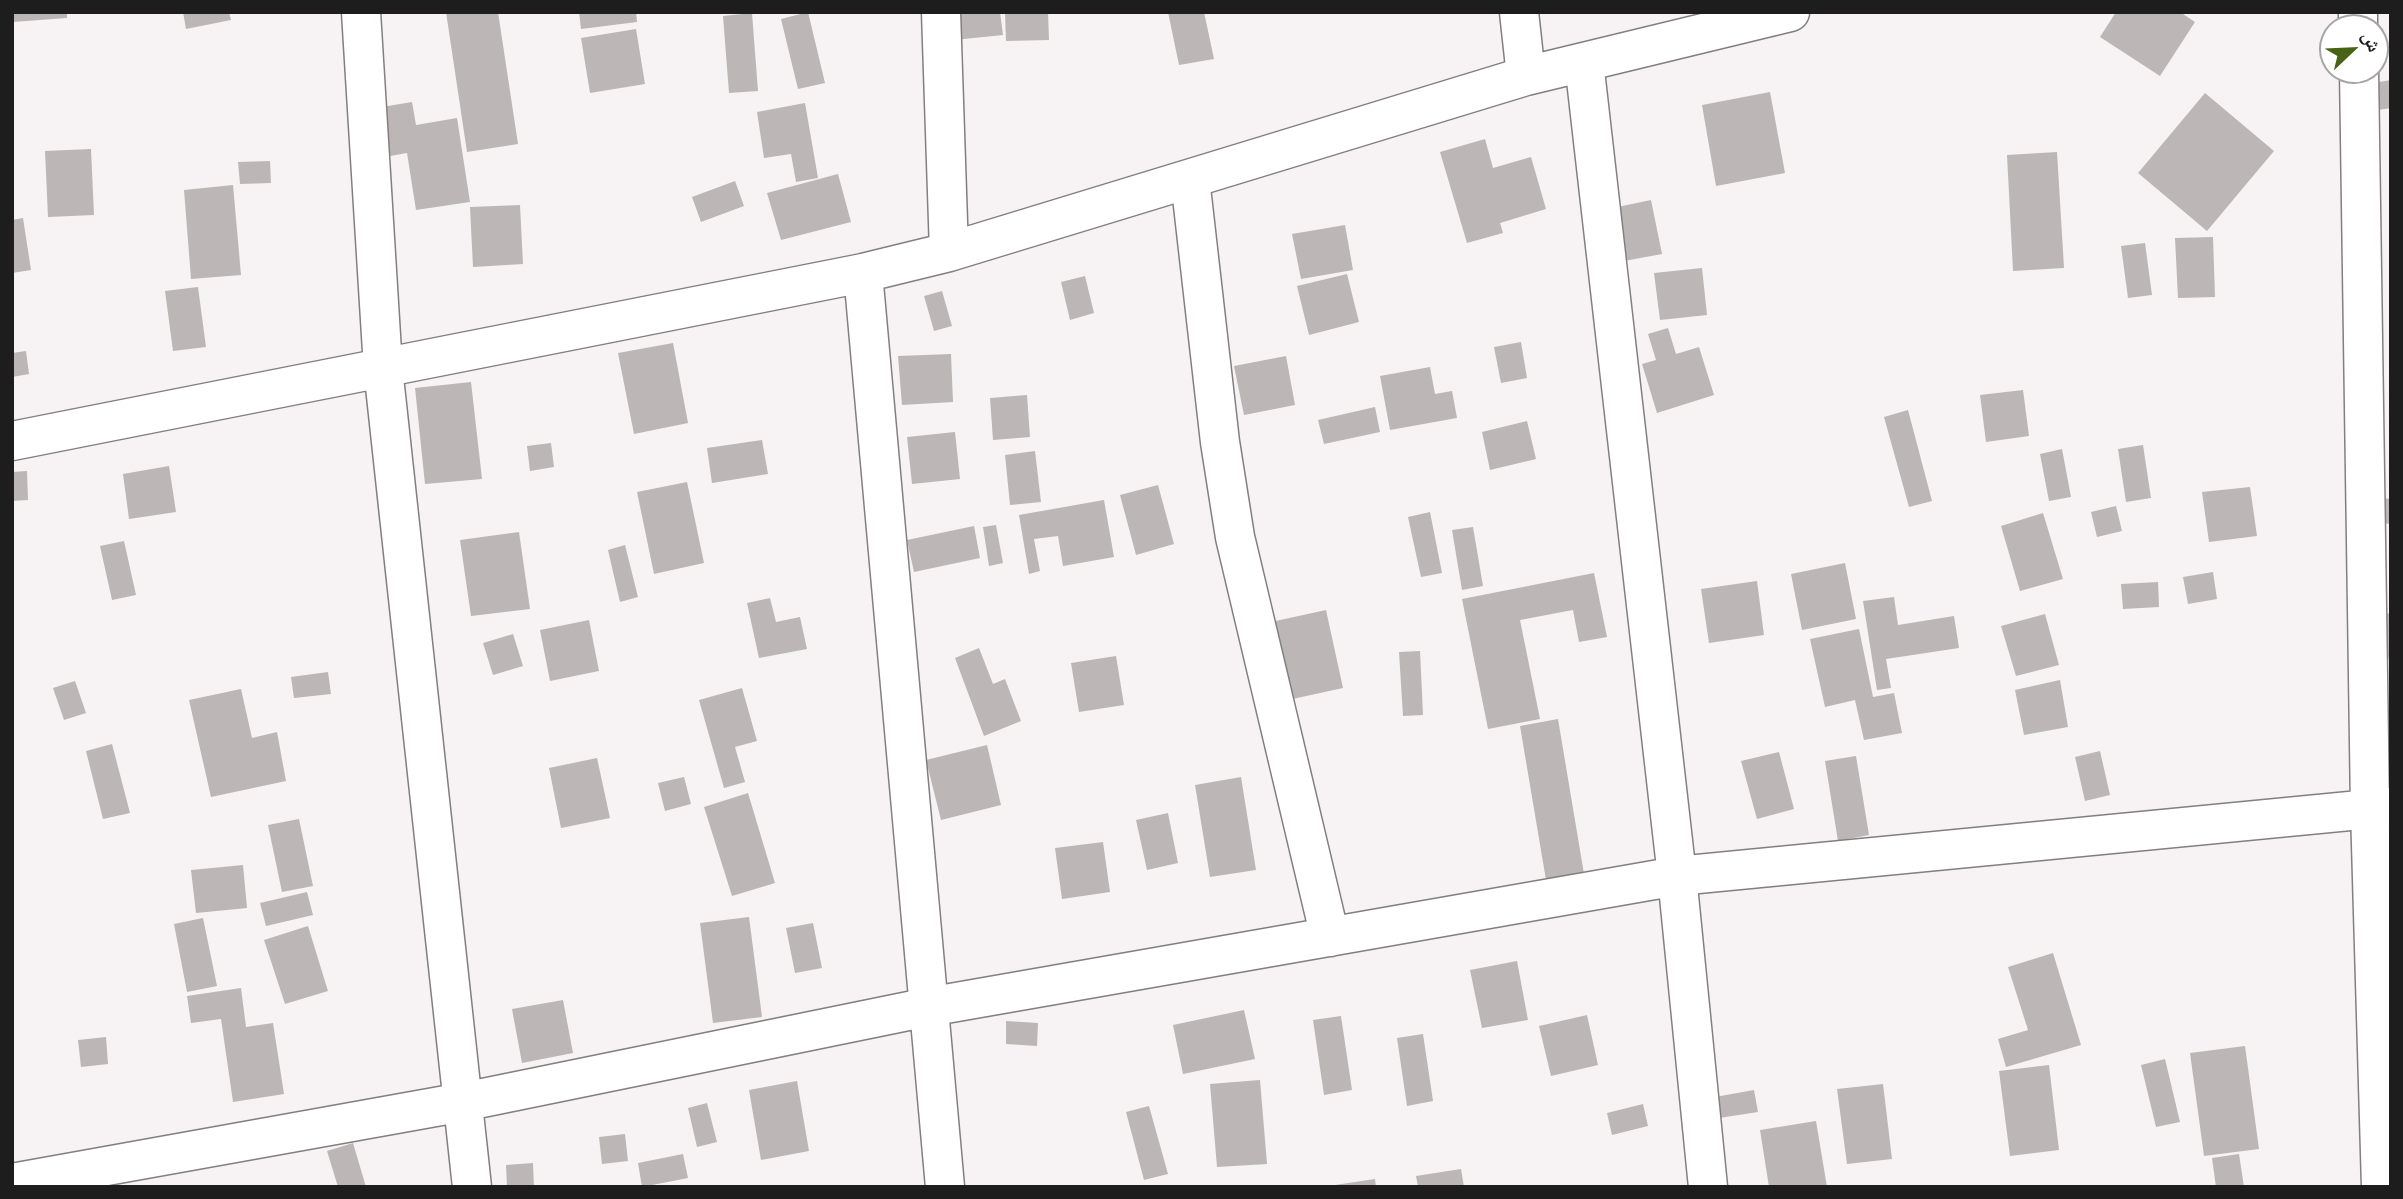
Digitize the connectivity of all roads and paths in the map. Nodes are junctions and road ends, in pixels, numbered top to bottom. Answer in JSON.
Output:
{"nodes":[{"id":1,"x":361,"y":12,"type":"edge"},
{"id":2,"x":941,"y":12,"type":"edge"},
{"id":3,"x":1519,"y":12,"type":"edge"},
{"id":4,"x":1790,"y":12,"type":"edge"},
{"id":5,"x":1584,"y":62,"type":"junction"},
{"id":6,"x":1526,"y":76,"type":"junction"},
{"id":7,"x":2359,"y":84,"type":"edge"},
{"id":8,"x":1190,"y":178,"type":"junction"},
{"id":9,"x":949,"y":252,"type":"junction"},
{"id":10,"x":863,"y":273,"type":"junction"},
{"id":11,"x":383,"y":368,"type":"junction"},
{"id":12,"x":12,"y":441,"type":"edge"},
{"id":13,"x":2380,"y":809,"type":"edge"},
{"id":14,"x":1677,"y":876,"type":"junction"},
{"id":15,"x":1330,"y":937,"type":"junction"},
{"id":16,"x":928,"y":1007,"type":"junction"},
{"id":17,"x":463,"y":1102,"type":"junction"},
{"id":18,"x":12,"y":1183,"type":"edge"},
{"id":19,"x":472,"y":1187,"type":"edge"},
{"id":20,"x":945,"y":1187,"type":"edge"},
{"id":21,"x":1708,"y":1187,"type":"edge"},
{"id":22,"x":2381,"y":1187,"type":"edge"}],
"edges":[{"from":1,"to":11,"type":"street"},
{"from":2,"to":9,"type":"street"},
{"from":3,"to":6,"type":"street"},
{"from":4,"to":5,"type":"street"},
{"from":5,"to":6,"type":"street"},
{"from":5,"to":14,"type":"street"},
{"from":6,"to":8,"type":"street"},
{"from":7,"to":13,"type":"street"},
{"from":8,"to":9,"type":"street"},
{"from":8,"to":15,"type":"street"},
{"from":9,"to":10,"type":"street"},
{"from":10,"to":11,"type":"street"},
{"from":10,"to":16,"type":"street"},
{"from":11,"to":12,"type":"street"},
{"from":11,"to":17,"type":"street"},
{"from":13,"to":14,"type":"street"},
{"from":13,"to":22,"type":"street"},
{"from":14,"to":15,"type":"street"},
{"from":14,"to":21,"type":"street"},
{"from":15,"to":16,"type":"street"},
{"from":16,"to":17,"type":"street"},
{"from":16,"to":20,"type":"street"},
{"from":17,"to":18,"type":"street"},
{"from":17,"to":19,"type":"street"}]}
